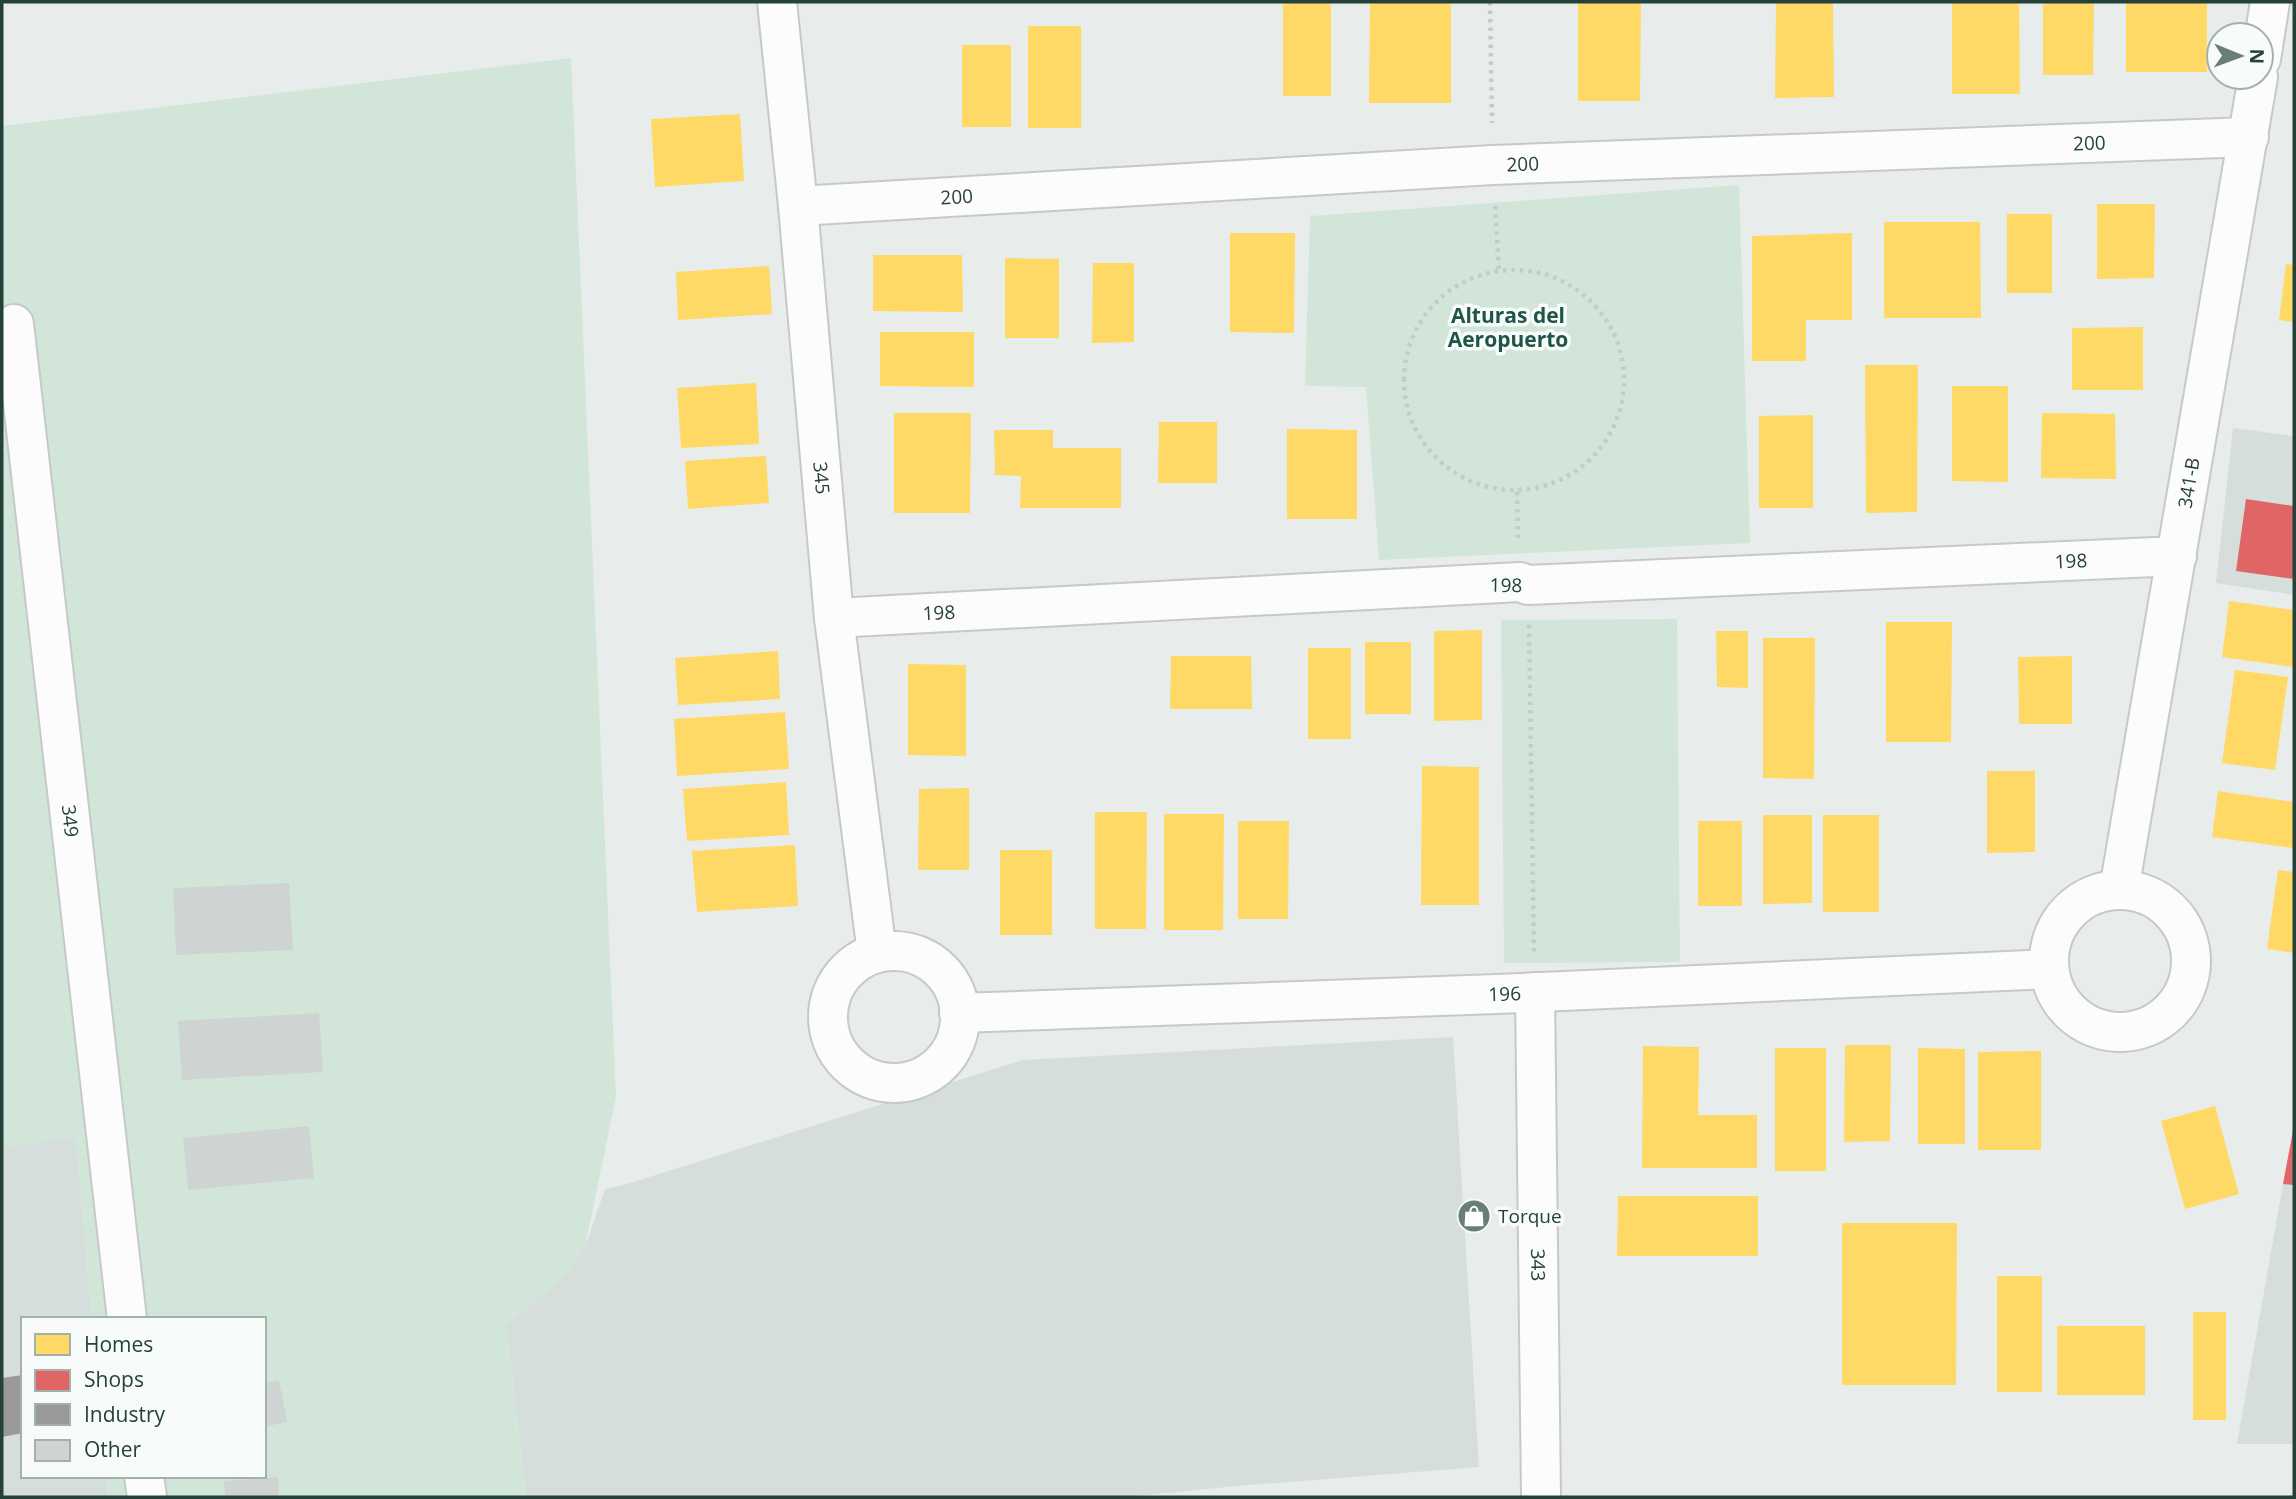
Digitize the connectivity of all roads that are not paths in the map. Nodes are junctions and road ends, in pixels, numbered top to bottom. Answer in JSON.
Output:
{"nodes":[{"id":1,"x":777,"y":2,"type":"edge"},
{"id":2,"x":2270,"y":2,"type":"edge"},
{"id":3,"x":2267,"y":21,"type":"edge"},
{"id":4,"x":2256,"y":91,"type":"edge"},
{"id":5,"x":2249,"y":137,"type":"junction"},
{"id":6,"x":798,"y":206,"type":"junction"},
{"id":7,"x":14,"y":324,"type":"dead end"},
{"id":8,"x":2177,"y":556,"type":"junction"},
{"id":9,"x":834,"y":618,"type":"junction"},
{"id":10,"x":2119,"y":890,"type":"junction"},
{"id":11,"x":877,"y":953,"type":"junction"},
{"id":12,"x":2049,"y":969,"type":"junction"},
{"id":13,"x":1535,"y":992,"type":"junction"},
{"id":14,"x":959,"y":1013,"type":"junction"},
{"id":15,"x":127,"y":1317,"type":"edge"},
{"id":16,"x":144,"y":1478,"type":"edge"},
{"id":17,"x":147,"y":1497,"type":"edge"},
{"id":18,"x":1541,"y":1497,"type":"edge"}],
"edges":[{"from":1,"to":6,"type":"street","name":"345"},
{"from":2,"to":3,"type":"street"},
{"from":4,"to":5,"type":"street","name":"341-B"},
{"from":5,"to":6,"type":"street","name":"200"},
{"from":5,"to":8,"type":"street","name":"341-B"},
{"from":6,"to":9,"type":"street","name":"345"},
{"from":7,"to":15,"type":"street","name":"349"},
{"from":8,"to":9,"type":"street","name":"198"},
{"from":8,"to":10,"type":"street","name":"341-B"},
{"from":9,"to":11,"type":"street","name":"345"},
{"from":10,"to":12,"type":"street"},
{"from":10,"to":12,"type":"street"},
{"from":11,"to":14,"type":"street"},
{"from":11,"to":14,"type":"street"},
{"from":12,"to":13,"type":"street","name":"196"},
{"from":13,"to":14,"type":"street","name":"196"},
{"from":13,"to":18,"type":"street","name":"343"},
{"from":16,"to":17,"type":"street"}]}
